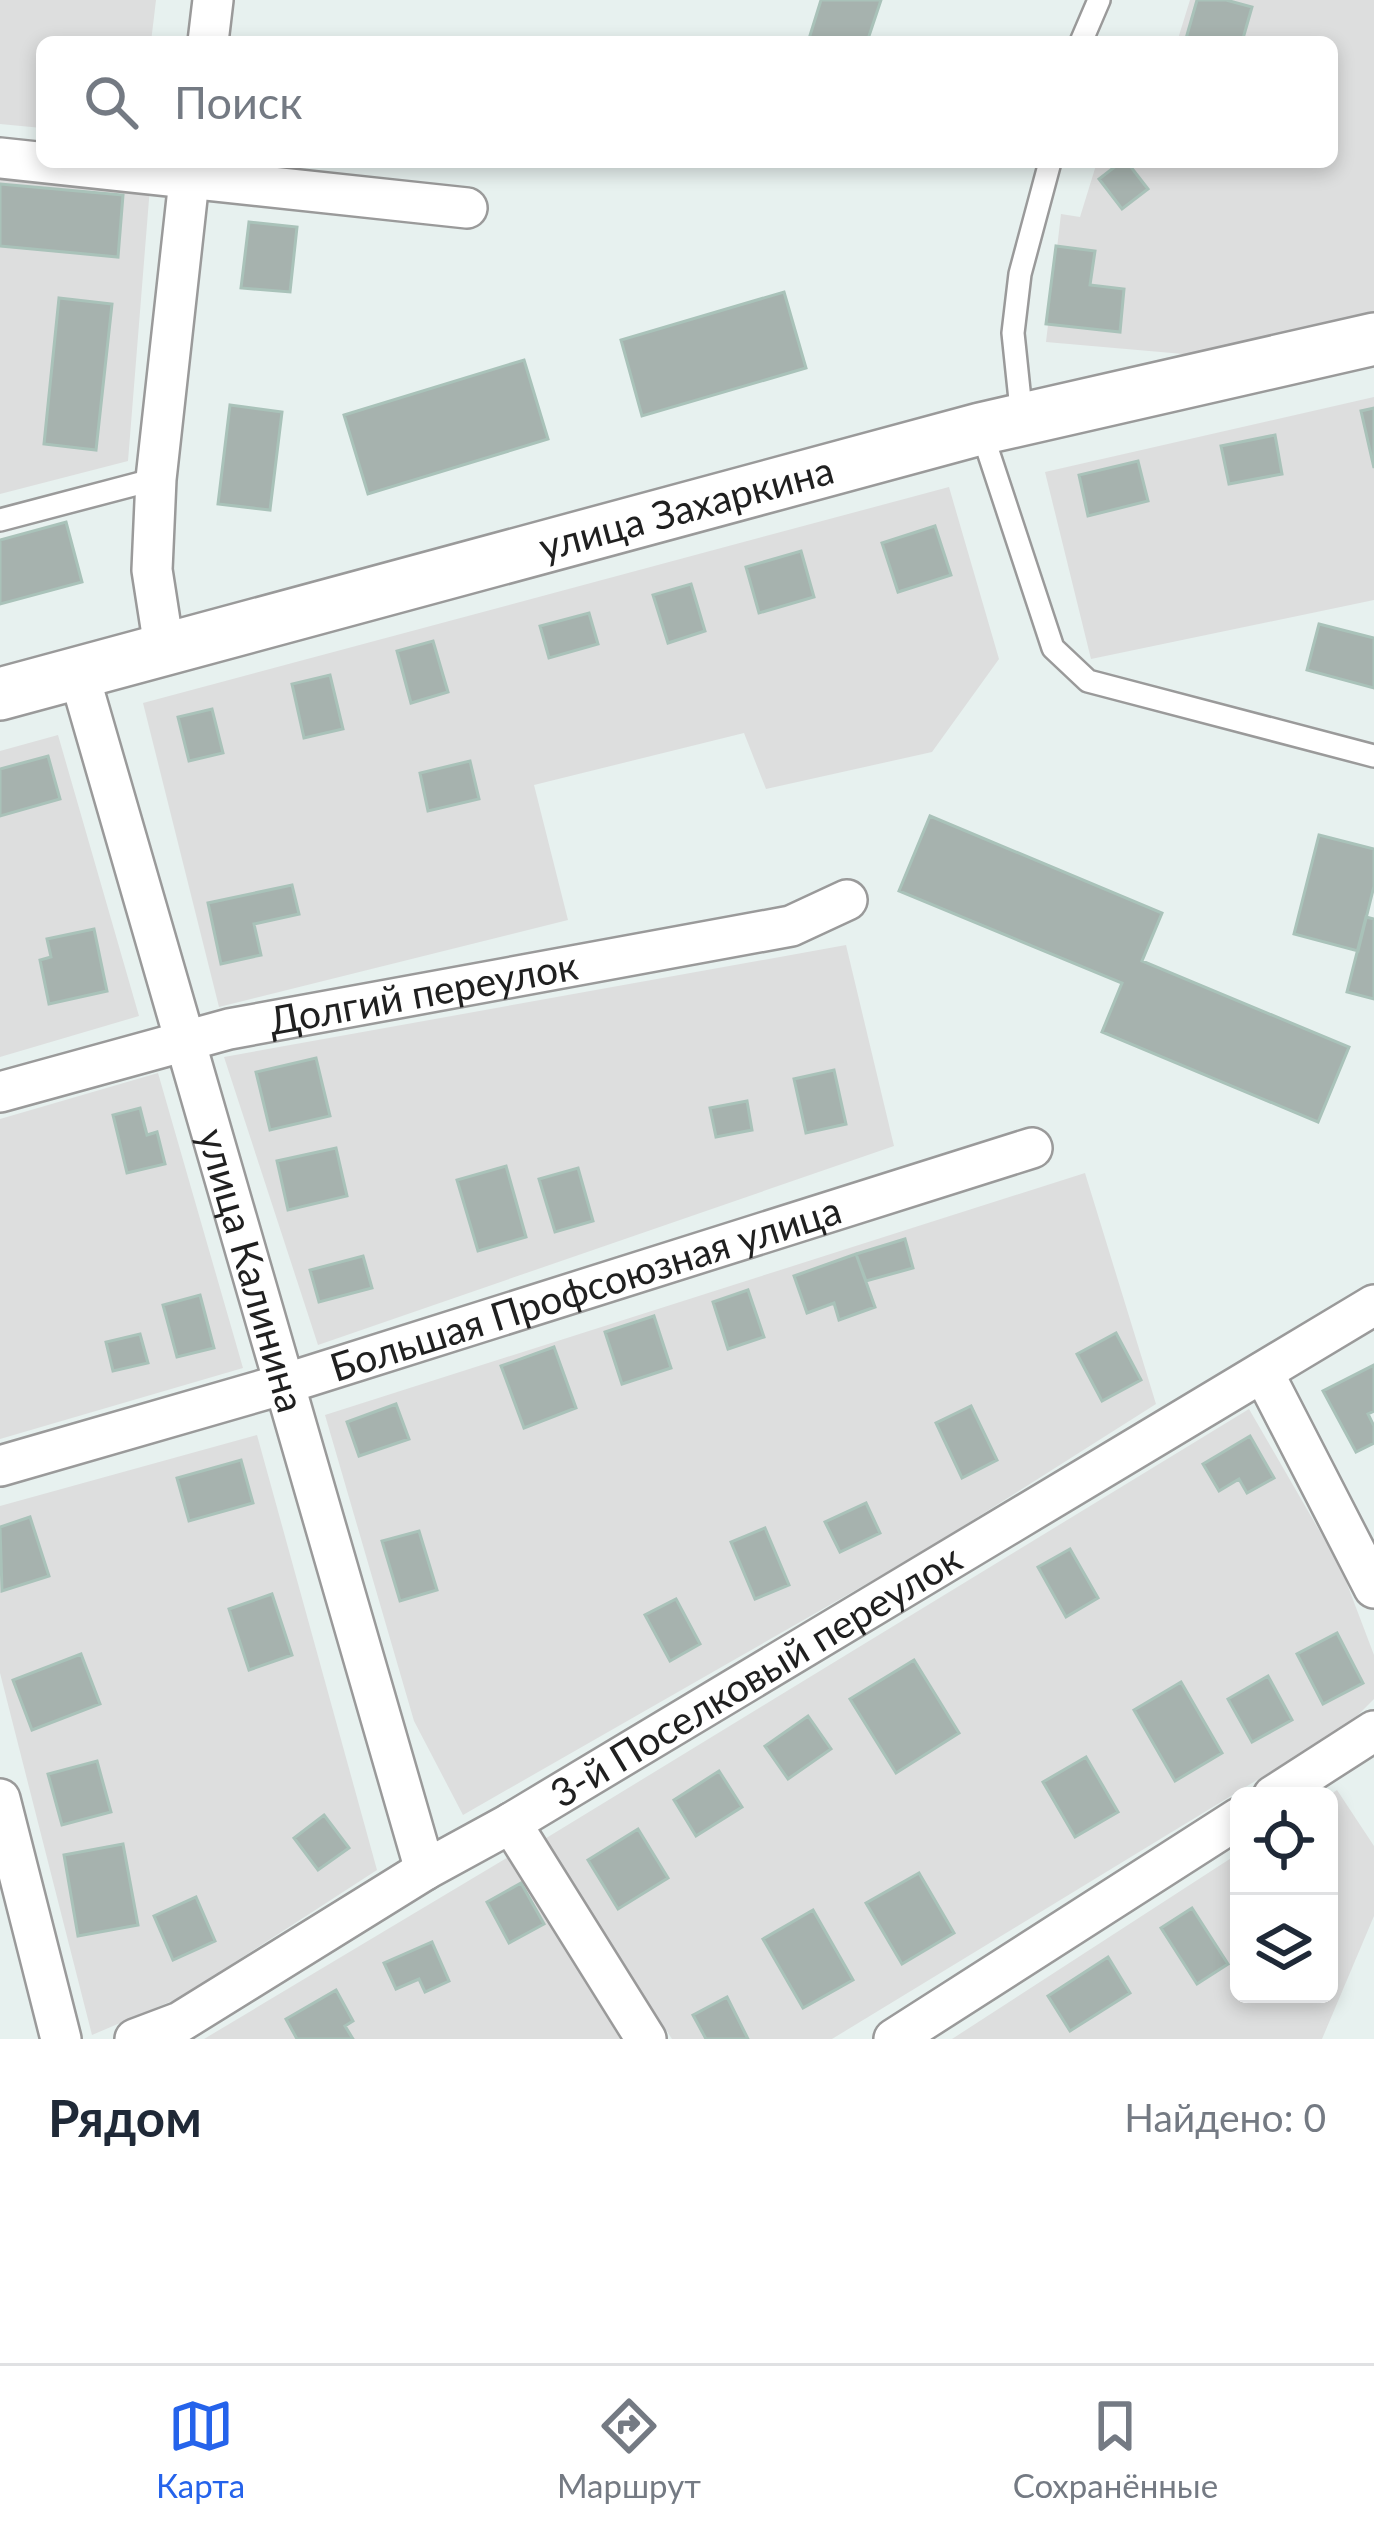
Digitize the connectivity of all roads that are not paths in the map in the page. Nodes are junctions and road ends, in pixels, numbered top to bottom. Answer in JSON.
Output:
{"nodes":[{"id":1,"x":213,"y":0,"type":"edge"},
{"id":2,"x":1099,"y":0,"type":"edge"},
{"id":3,"x":209,"y":36,"type":"edge"},
{"id":4,"x":1084,"y":36,"type":"edge"},
{"id":5,"x":0,"y":158,"type":"edge"},
{"id":6,"x":36,"y":160,"type":"edge"},
{"id":7,"x":158,"y":168,"type":"edge"},
{"id":8,"x":1048,"y":168,"type":"edge"},
{"id":9,"x":190,"y":170,"type":"edge"},
{"id":10,"x":467,"y":208,"type":"dead end"},
{"id":11,"x":1374,"y":339,"type":"edge"},
{"id":12,"x":1001,"y":424,"type":"junction"},
{"id":13,"x":156,"y":479,"type":"junction"},
{"id":14,"x":0,"y":520,"type":"edge"},
{"id":15,"x":164,"y":647,"type":"junction"},
{"id":16,"x":78,"y":671,"type":"junction"},
{"id":17,"x":0,"y":694,"type":"edge"},
{"id":18,"x":1374,"y":756,"type":"edge"},
{"id":19,"x":847,"y":900,"type":"dead end"},
{"id":20,"x":184,"y":1040,"type":"junction"},
{"id":21,"x":0,"y":1092,"type":"edge"},
{"id":22,"x":1032,"y":1148,"type":"dead end"},
{"id":23,"x":1374,"y":1305,"type":"edge"},
{"id":24,"x":1263,"y":1372,"type":"junction"},
{"id":25,"x":284,"y":1384,"type":"junction"},
{"id":26,"x":0,"y":1466,"type":"edge"},
{"id":27,"x":1374,"y":1588,"type":"edge"},
{"id":28,"x":1374,"y":1731,"type":"edge"},
{"id":29,"x":1287,"y":1787,"type":"edge"},
{"id":30,"x":0,"y":1798,"type":"edge"},
{"id":31,"x":511,"y":1823,"type":"junction"},
{"id":32,"x":1230,"y":1824,"type":"edge"},
{"id":33,"x":425,"y":1870,"type":"junction"},
{"id":34,"x":61,"y":2039,"type":"edge"},
{"id":35,"x":135,"y":2039,"type":"edge"},
{"id":36,"x":646,"y":2039,"type":"edge"},
{"id":37,"x":894,"y":2039,"type":"edge"}],
"edges":[{"from":1,"to":3,"type":"street"},
{"from":2,"to":4,"type":"lane"},
{"from":5,"to":6,"type":"street"},
{"from":7,"to":9,"type":"street"},
{"from":8,"to":12,"type":"lane"},
{"from":9,"to":10,"type":"street"},
{"from":9,"to":13,"type":"street"},
{"from":11,"to":12,"type":"street","name":"улица Захаркина"},
{"from":12,"to":15,"type":"street","name":"улица Захаркина"},
{"from":12,"to":18,"type":"lane"},
{"from":13,"to":14,"type":"lane"},
{"from":13,"to":15,"type":"street"},
{"from":15,"to":16,"type":"street","name":"улица Захаркина"},
{"from":16,"to":17,"type":"street","name":"улица Захаркина"},
{"from":16,"to":20,"type":"street","name":"улица Калинина"},
{"from":19,"to":20,"type":"street","name":"Долгий переулок"},
{"from":20,"to":21,"type":"street","name":"Долгий переулок"},
{"from":20,"to":25,"type":"street","name":"улица Калинина"},
{"from":22,"to":25,"type":"street","name":"Большая Профсоюзная улица"},
{"from":23,"to":24,"type":"street","name":"3-й Поселковый переулок"},
{"from":24,"to":27,"type":"street"},
{"from":24,"to":31,"type":"street","name":"3-й Поселковый переулок"},
{"from":25,"to":26,"type":"street","name":"Большая Профсоюзная улица"},
{"from":25,"to":33,"type":"street","name":"улица Калинина"},
{"from":28,"to":29,"type":"street"},
{"from":30,"to":34,"type":"street"},
{"from":31,"to":33,"type":"street","name":"3-й Поселковый переулок"},
{"from":31,"to":36,"type":"street"},
{"from":32,"to":37,"type":"street"},
{"from":33,"to":35,"type":"street","name":"3-й Поселковый переулок"}]}
